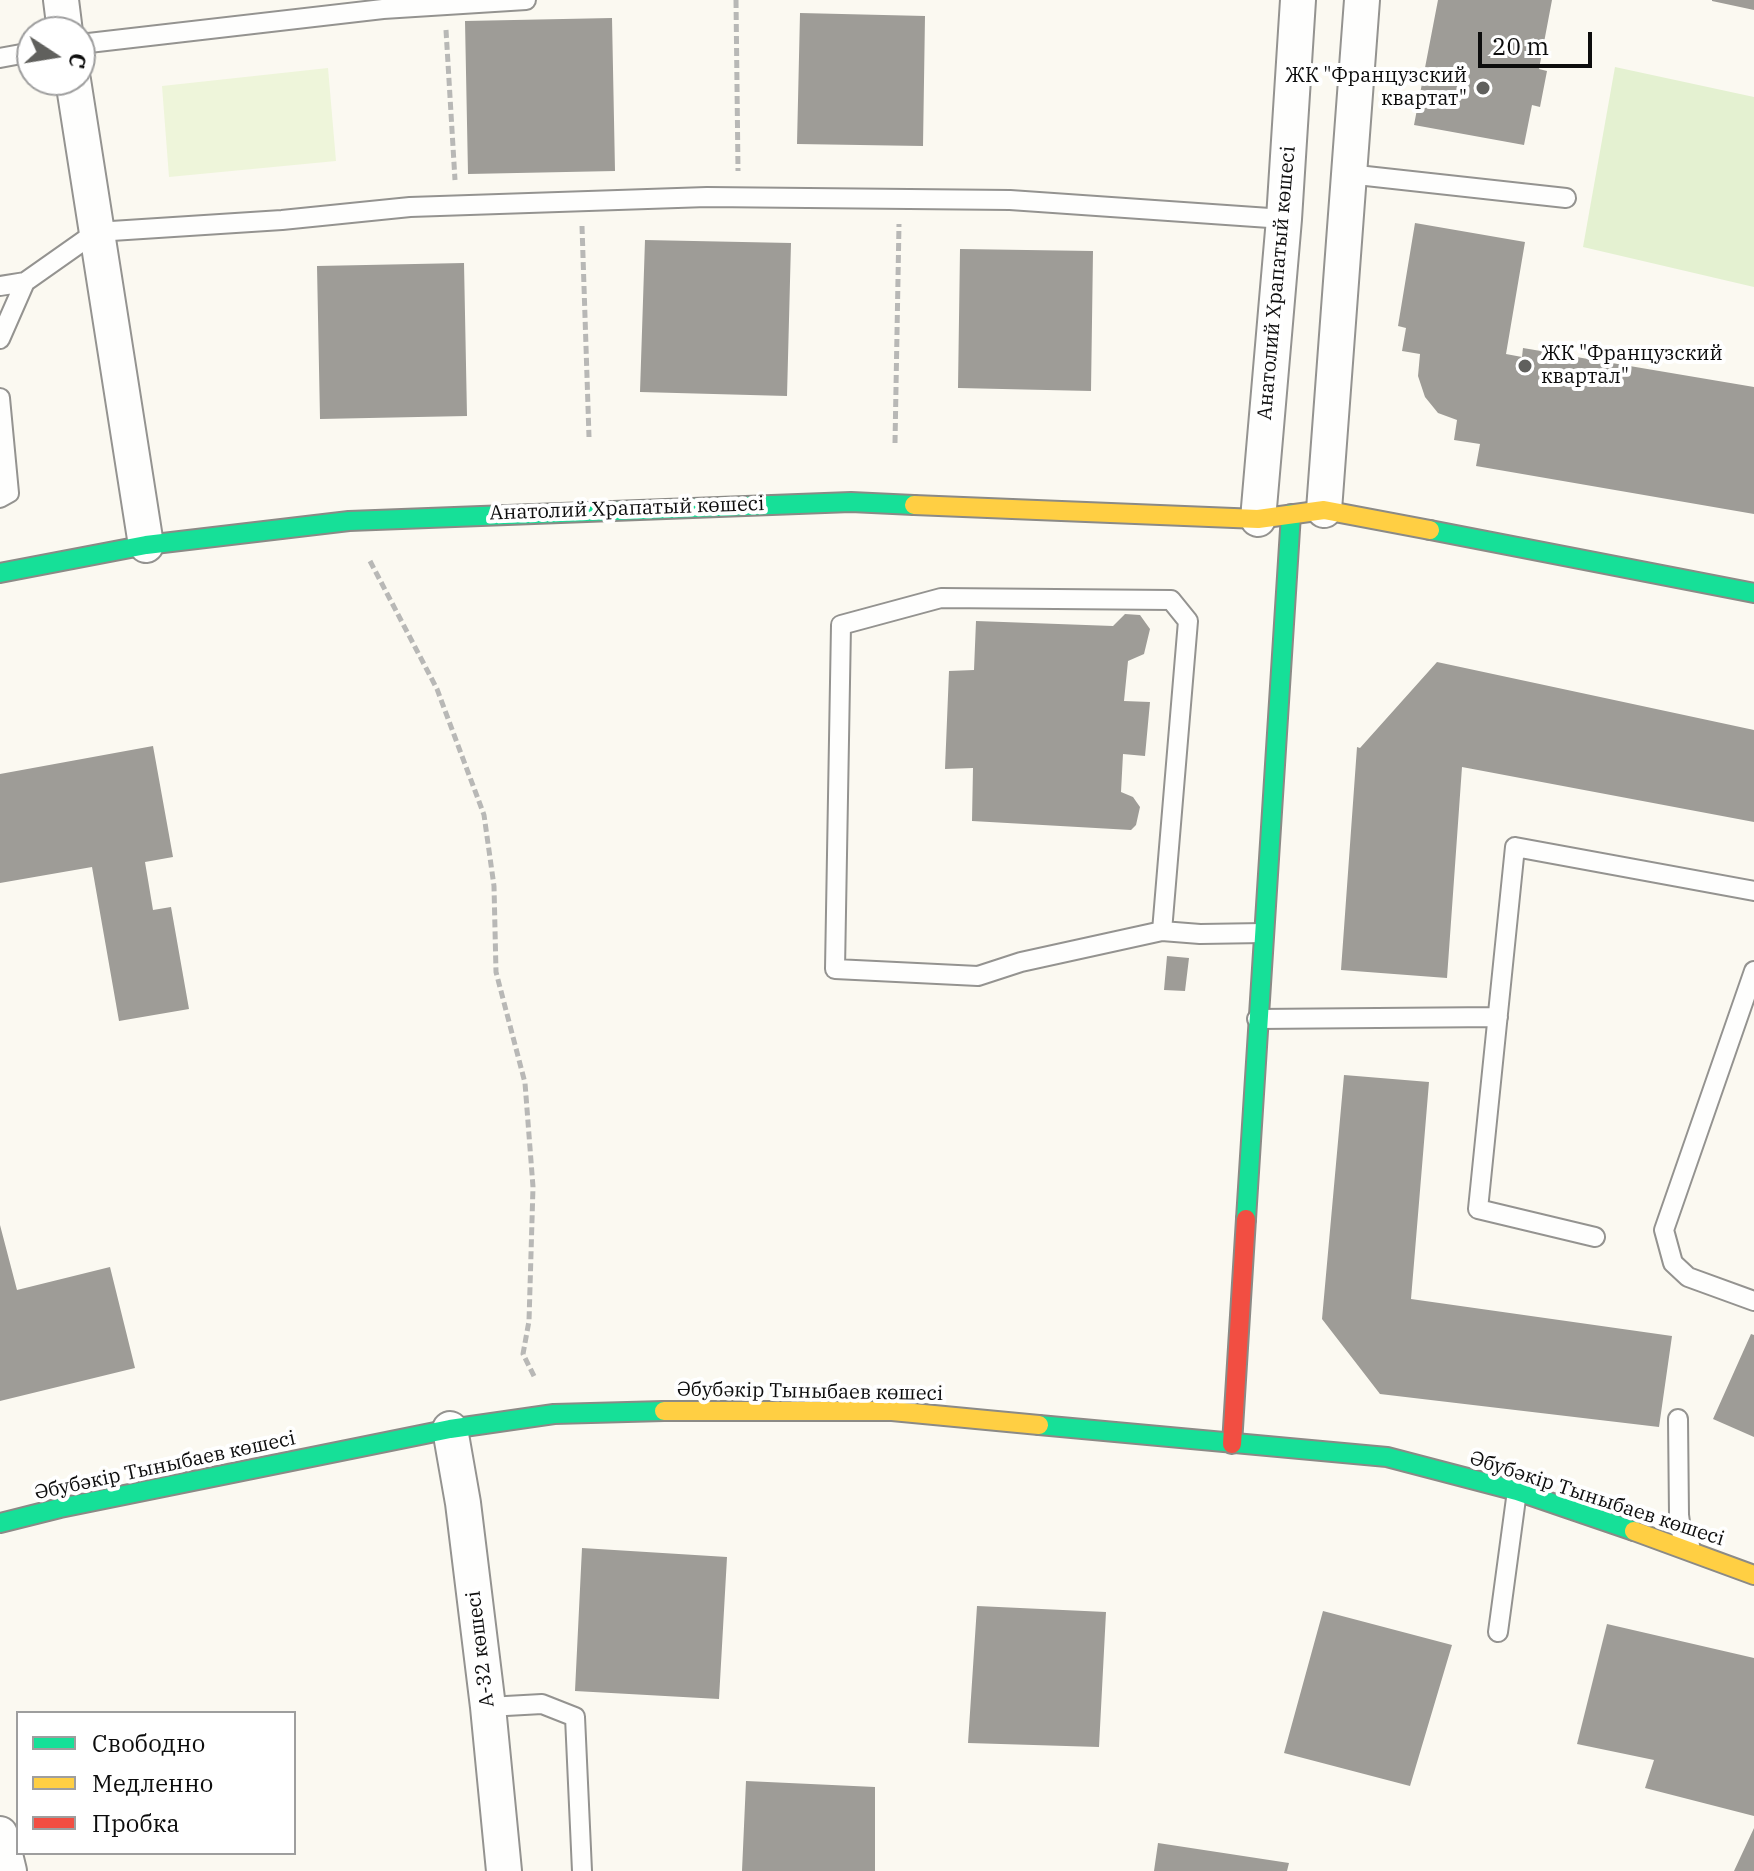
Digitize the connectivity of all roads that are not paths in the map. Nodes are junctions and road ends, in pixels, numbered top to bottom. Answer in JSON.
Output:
{"nodes":[{"id":1,"x":526,"y":0,"type":"edge"},
{"id":2,"x":1298,"y":0,"type":"edge"},
{"id":3,"x":1362,"y":0,"type":"edge"},
{"id":4,"x":96,"y":42,"type":"edge"},
{"id":5,"x":75,"y":96,"type":"edge"},
{"id":6,"x":1348,"y":174,"type":"junction"},
{"id":7,"x":1566,"y":198,"type":"dead end"},
{"id":8,"x":1284,"y":219,"type":"junction"},
{"id":9,"x":96,"y":232,"type":"junction"},
{"id":10,"x":25,"y":282,"type":"junction"},
{"id":11,"x":0,"y":286,"type":"edge"},
{"id":12,"x":0,"y":339,"type":"edge"},
{"id":13,"x":0,"y":398,"type":"edge"},
{"id":14,"x":0,"y":498,"type":"edge"},
{"id":15,"x":1291,"y":514,"type":"junction"},
{"id":16,"x":146,"y":545,"type":"junction"},
{"id":17,"x":0,"y":573,"type":"edge"},
{"id":18,"x":1754,"y":593,"type":"edge"},
{"id":19,"x":1754,"y":891,"type":"edge"},
{"id":20,"x":1162,"y":931,"type":"junction"},
{"id":21,"x":1264,"y":933,"type":"junction"},
{"id":22,"x":1754,"y":971,"type":"edge"},
{"id":23,"x":1498,"y":1017,"type":"junction"},
{"id":24,"x":1257,"y":1019,"type":"junction"},
{"id":25,"x":1595,"y":1237,"type":"dead end"},
{"id":26,"x":1754,"y":1301,"type":"edge"},
{"id":27,"x":1678,"y":1419,"type":"dead end"},
{"id":28,"x":450,"y":1429,"type":"junction"},
{"id":29,"x":1232,"y":1444,"type":"junction"},
{"id":30,"x":1517,"y":1491,"type":"junction"},
{"id":31,"x":0,"y":1523,"type":"edge"},
{"id":32,"x":1697,"y":1552,"type":"junction"},
{"id":33,"x":1754,"y":1575,"type":"edge"},
{"id":34,"x":1498,"y":1632,"type":"dead end"},
{"id":35,"x":488,"y":1707,"type":"junction"},
{"id":36,"x":0,"y":1834,"type":"edge"},
{"id":37,"x":9,"y":1871,"type":"edge"},
{"id":38,"x":504,"y":1871,"type":"edge"},
{"id":39,"x":582,"y":1871,"type":"edge"}],
"edges":[{"from":1,"to":4,"type":"lane"},
{"from":2,"to":8,"type":"street","name":"Анатолий Храпатый көшесі"},
{"from":3,"to":6,"type":"street"},
{"from":5,"to":9,"type":"street"},
{"from":6,"to":7,"type":"lane"},
{"from":6,"to":15,"type":"street"},
{"from":8,"to":9,"type":"lane"},
{"from":8,"to":15,"type":"street","name":"Анатолий Храпатый көшесі"},
{"from":9,"to":10,"type":"lane"},
{"from":9,"to":16,"type":"street"},
{"from":10,"to":11,"type":"lane"},
{"from":10,"to":12,"type":"lane"},
{"from":13,"to":14,"type":"lane"},
{"from":15,"to":16,"type":"street","name":"Анатолий Храпатый көшесі"},
{"from":15,"to":18,"type":"street","name":"Анатолий Храпатый көшесі"},
{"from":15,"to":21,"type":"street"},
{"from":16,"to":17,"type":"street","name":"Анатолий Храпатый көшесі"},
{"from":19,"to":23,"type":"lane"},
{"from":20,"to":20,"type":"lane"},
{"from":20,"to":21,"type":"lane"},
{"from":21,"to":24,"type":"street"},
{"from":22,"to":26,"type":"lane"},
{"from":23,"to":24,"type":"lane"},
{"from":23,"to":25,"type":"lane"},
{"from":24,"to":29,"type":"street"},
{"from":27,"to":32,"type":"lane"},
{"from":28,"to":29,"type":"street","name":"Әбубәкір Тыныбаев көшесі"},
{"from":28,"to":31,"type":"street","name":"Әбубәкір Тыныбаев көшесі"},
{"from":28,"to":35,"type":"street","name":"А-32 көшесі"},
{"from":29,"to":30,"type":"street","name":"Әбубәкір Тыныбаев көшесі"},
{"from":30,"to":32,"type":"street","name":"Әбубәкір Тыныбаев көшесі"},
{"from":30,"to":34,"type":"lane"},
{"from":32,"to":33,"type":"street","name":"Әбубәкір Тыныбаев көшесі"},
{"from":35,"to":38,"type":"street","name":"А-32 көшесі"},
{"from":35,"to":39,"type":"lane"},
{"from":36,"to":37,"type":"street"}]}
